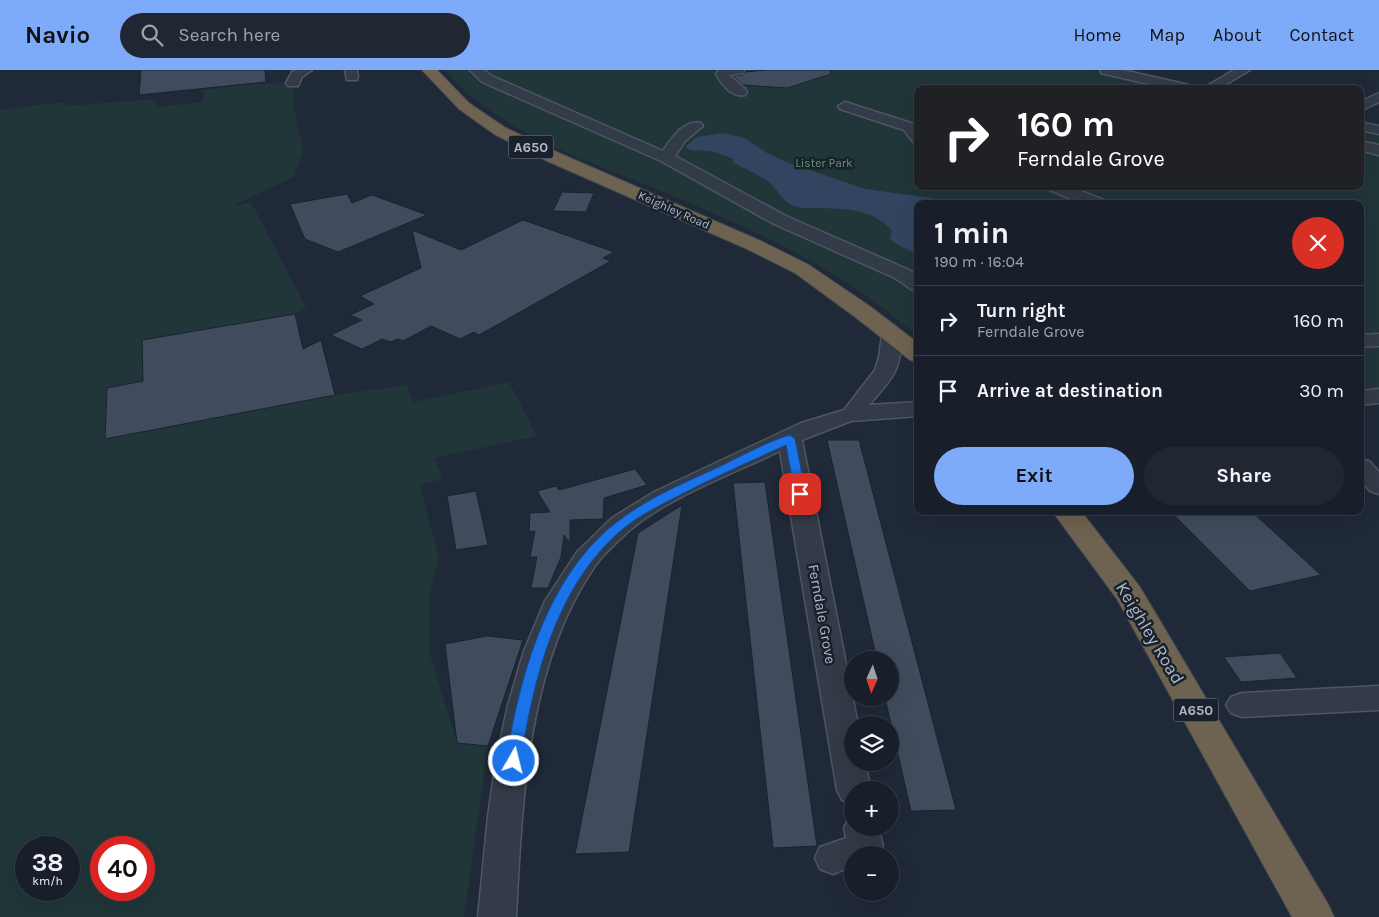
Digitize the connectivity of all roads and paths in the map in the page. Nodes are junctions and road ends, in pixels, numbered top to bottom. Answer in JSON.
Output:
{"nodes":[{"id":1,"x":306,"y":70,"type":"edge"},
{"id":2,"x":429,"y":70,"type":"edge"},
{"id":3,"x":476,"y":70,"type":"edge"},
{"id":4,"x":736,"y":70,"type":"edge"},
{"id":5,"x":1106,"y":70,"type":"edge"},
{"id":6,"x":1244,"y":70,"type":"edge"},
{"id":7,"x":293,"y":83,"type":"dead end"},
{"id":8,"x":1171,"y":85,"type":"edge"},
{"id":9,"x":1216,"y":85,"type":"edge"},
{"id":10,"x":740,"y":92,"type":"dead end"},
{"id":11,"x":1379,"y":97,"type":"edge"},
{"id":12,"x":1364,"y":105,"type":"edge"},
{"id":13,"x":845,"y":106,"type":"dead end"},
{"id":14,"x":696,"y":126,"type":"dead end"},
{"id":15,"x":1364,"y":127,"type":"edge"},
{"id":16,"x":914,"y":130,"type":"edge"},
{"id":17,"x":1379,"y":130,"type":"edge"},
{"id":18,"x":1364,"y":146,"type":"edge"},
{"id":19,"x":1379,"y":150,"type":"edge"},
{"id":20,"x":666,"y":158,"type":"junction"},
{"id":21,"x":1063,"y":190,"type":"edge"},
{"id":22,"x":1088,"y":200,"type":"edge"},
{"id":23,"x":914,"y":282,"type":"edge"},
{"id":24,"x":892,"y":335,"type":"junction"},
{"id":25,"x":1379,"y":340,"type":"edge"},
{"id":26,"x":1364,"y":341,"type":"edge"},
{"id":27,"x":914,"y":352,"type":"edge"},
{"id":28,"x":1379,"y":396,"type":"edge"},
{"id":29,"x":1364,"y":398,"type":"edge"},
{"id":30,"x":914,"y":400,"type":"edge"},
{"id":31,"x":914,"y":409,"type":"edge"},
{"id":32,"x":890,"y":410,"type":"junction"},
{"id":33,"x":852,"y":415,"type":"junction"},
{"id":34,"x":790,"y":439,"type":"junction"},
{"id":35,"x":1364,"y":470,"type":"edge"},
{"id":36,"x":1379,"y":486,"type":"edge"},
{"id":37,"x":1069,"y":515,"type":"edge"},
{"id":38,"x":1379,"y":698,"type":"edge"},
{"id":39,"x":1242,"y":705,"type":"dead end"},
{"id":40,"x":852,"y":781,"type":"edge"},
{"id":41,"x":863,"y":836,"type":"edge"},
{"id":42,"x":833,"y":858,"type":"dead end"},
{"id":43,"x":498,"y":917,"type":"edge"},
{"id":44,"x":1314,"y":917,"type":"edge"}],
"edges":[{"from":1,"to":7,"type":"street"},
{"from":2,"to":24,"type":"highway","name":"Keighley Road","number":"A650"},
{"from":3,"to":20,"type":"street"},
{"from":4,"to":10,"type":"street"},
{"from":5,"to":8,"type":"street"},
{"from":6,"to":9,"type":"street"},
{"from":11,"to":12,"type":"street"},
{"from":13,"to":16,"type":"street"},
{"from":14,"to":20,"type":"street"},
{"from":15,"to":17,"type":"street"},
{"from":18,"to":19,"type":"street"},
{"from":20,"to":23,"type":"street"},
{"from":21,"to":22,"type":"street"},
{"from":24,"to":27,"type":"highway","name":"Keighley Road","number":"A650"},
{"from":24,"to":33,"type":"street"},
{"from":25,"to":26,"type":"street"},
{"from":28,"to":29,"type":"street"},
{"from":30,"to":32,"type":"street"},
{"from":31,"to":32,"type":"street"},
{"from":32,"to":33,"type":"street"},
{"from":33,"to":34,"type":"street"},
{"from":34,"to":40,"type":"street","name":"Ferndale Grove"},
{"from":34,"to":43,"type":"street"},
{"from":35,"to":36,"type":"street"},
{"from":37,"to":44,"type":"highway","name":"Keighley Road","number":"A650"},
{"from":38,"to":39,"type":"street"},
{"from":41,"to":42,"type":"street"}]}
